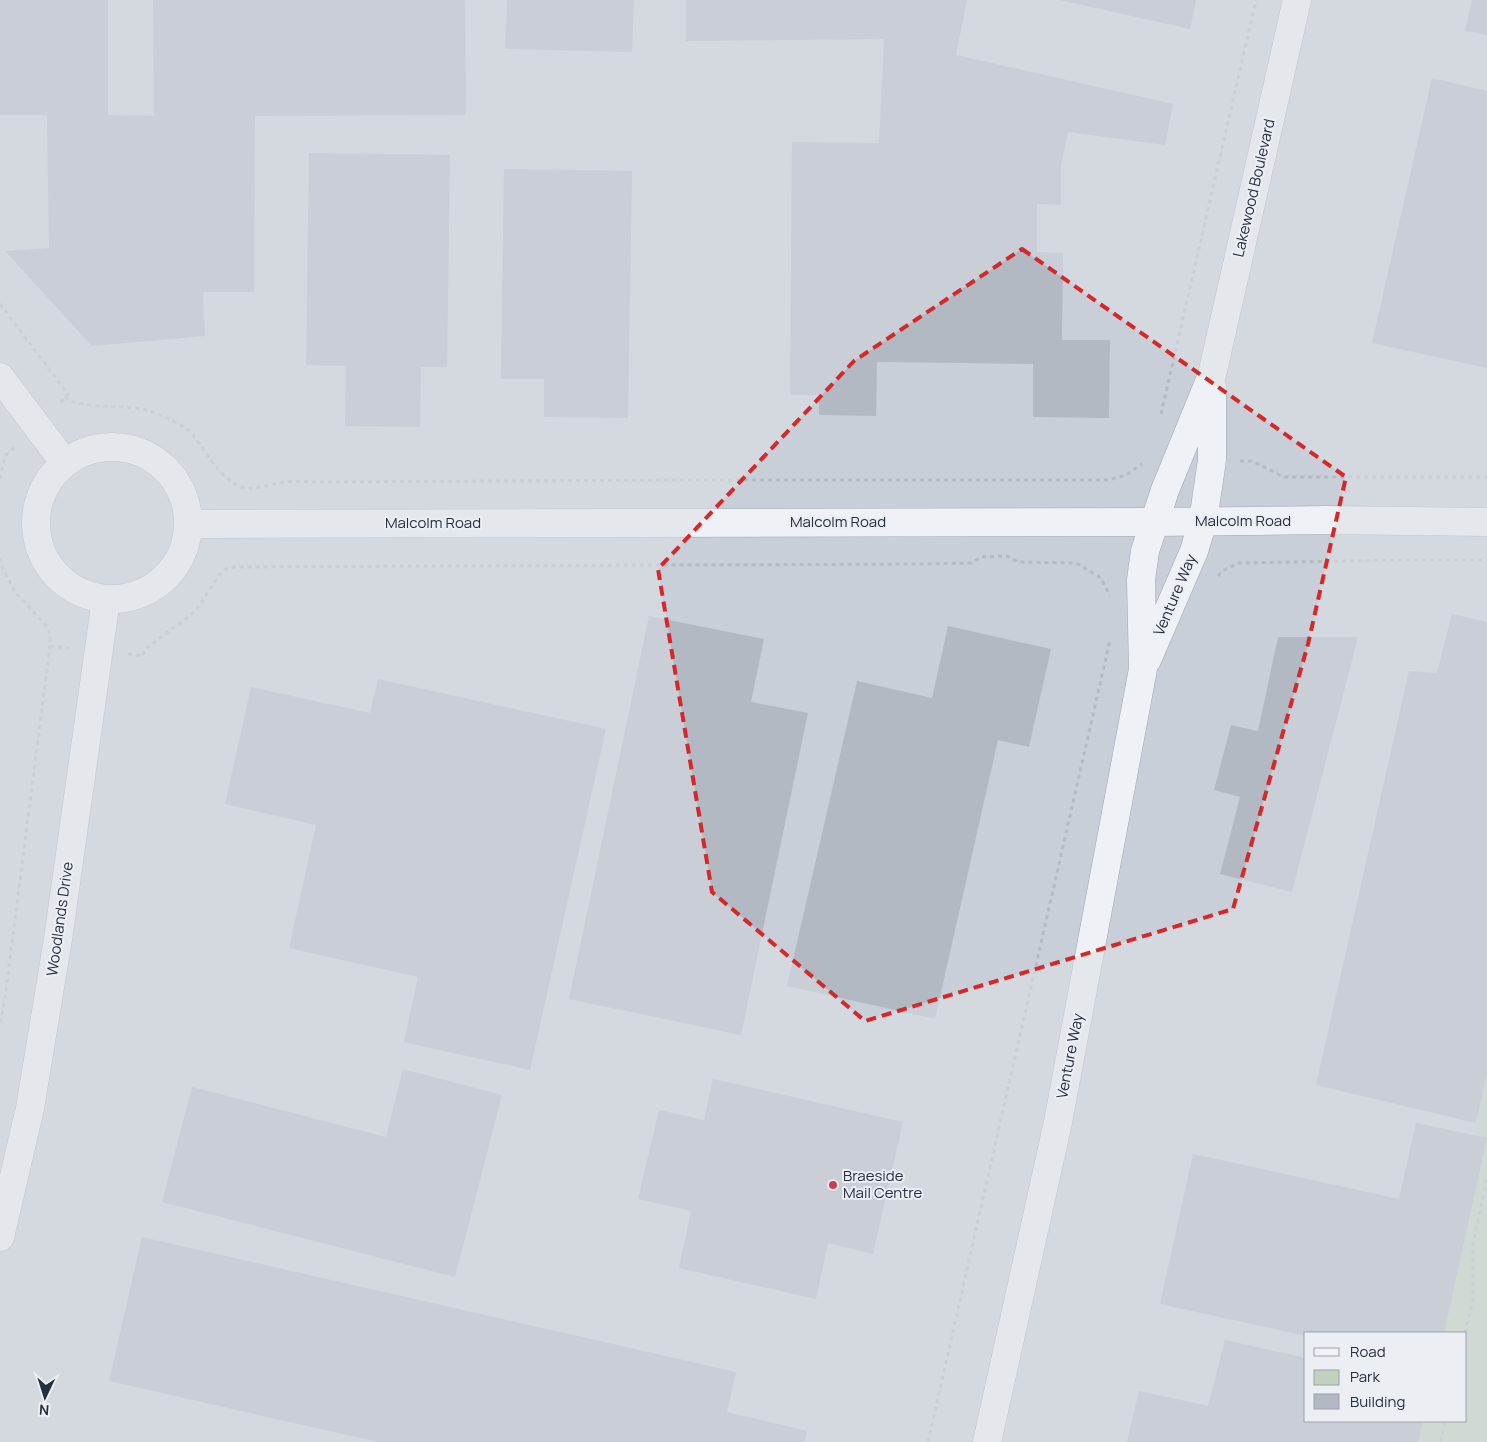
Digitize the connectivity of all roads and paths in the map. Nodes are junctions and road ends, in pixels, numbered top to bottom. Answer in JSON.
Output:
{"nodes":[{"id":1,"x":1256,"y":0,"type":"edge"},
{"id":2,"x":1297,"y":0,"type":"edge"},
{"id":3,"x":0,"y":304,"type":"edge"},
{"id":4,"x":1212,"y":375,"type":"junction"},
{"id":5,"x":0,"y":377,"type":"edge"},
{"id":6,"x":1160,"y":420,"type":"dead end"},
{"id":7,"x":1212,"y":460,"type":"junction"},
{"id":8,"x":1176,"y":461,"type":"junction"},
{"id":9,"x":64,"y":462,"type":"junction"},
{"id":10,"x":1487,"y":477,"type":"edge"},
{"id":11,"x":1203,"y":521,"type":"junction"},
{"id":12,"x":1154,"y":522,"type":"junction"},
{"id":13,"x":1487,"y":522,"type":"edge"},
{"id":14,"x":188,"y":524,"type":"junction"},
{"id":15,"x":0,"y":558,"type":"edge"},
{"id":16,"x":1487,"y":560,"type":"edge"},
{"id":17,"x":1101,"y":578,"type":"junction"},
{"id":18,"x":1141,"y":580,"type":"junction"},
{"id":19,"x":1180,"y":582,"type":"junction"},
{"id":20,"x":106,"y":599,"type":"junction"},
{"id":21,"x":1113,"y":602,"type":"dead end"},
{"id":22,"x":1111,"y":640,"type":"dead end"},
{"id":23,"x":50,"y":646,"type":"junction"},
{"id":24,"x":99,"y":651,"type":"junction"},
{"id":25,"x":1144,"y":669,"type":"junction"},
{"id":26,"x":0,"y":1025,"type":"edge"},
{"id":27,"x":1487,"y":1179,"type":"edge"},
{"id":28,"x":0,"y":1237,"type":"edge"},
{"id":29,"x":1465,"y":1332,"type":"edge"},
{"id":30,"x":1445,"y":1422,"type":"edge"},
{"id":31,"x":928,"y":1442,"type":"edge"},
{"id":32,"x":987,"y":1442,"type":"edge"},
{"id":33,"x":1441,"y":1442,"type":"edge"}],
"edges":[{"from":1,"to":6,"type":"path"},
{"from":2,"to":4,"type":"street","name":"Lakewood Boulevard"},
{"from":3,"to":8,"type":"path"},
{"from":4,"to":7,"type":"street","name":"Lakewood Boulevard"},
{"from":4,"to":8,"type":"street","name":"Lakewood Boulevard"},
{"from":5,"to":9,"type":"street"},
{"from":7,"to":10,"type":"path"},
{"from":7,"to":11,"type":"street","name":"Lakewood Boulevard"},
{"from":8,"to":12,"type":"street","name":"Lakewood Boulevard"},
{"from":9,"to":14,"type":"street"},
{"from":9,"to":20,"type":"street"},
{"from":11,"to":12,"type":"street","name":"Malcolm Road"},
{"from":11,"to":13,"type":"street","name":"Malcolm Road"},
{"from":11,"to":19,"type":"street","name":"Venture Way"},
{"from":12,"to":14,"type":"street","name":"Malcolm Road"},
{"from":12,"to":18,"type":"street","name":"Venture Way"},
{"from":14,"to":20,"type":"street"},
{"from":15,"to":23,"type":"path"},
{"from":16,"to":19,"type":"path"},
{"from":17,"to":18,"type":"path"},
{"from":17,"to":21,"type":"path"},
{"from":17,"to":24,"type":"path"},
{"from":18,"to":25,"type":"street","name":"Venture Way"},
{"from":19,"to":25,"type":"street","name":"Venture Way"},
{"from":20,"to":24,"type":"street","name":"Woodlands Drive"},
{"from":22,"to":31,"type":"path"},
{"from":23,"to":24,"type":"path"},
{"from":23,"to":26,"type":"path"},
{"from":24,"to":28,"type":"street","name":"Woodlands Drive"},
{"from":25,"to":32,"type":"street","name":"Venture Way"},
{"from":27,"to":29,"type":"path"},
{"from":30,"to":33,"type":"path"}]}
